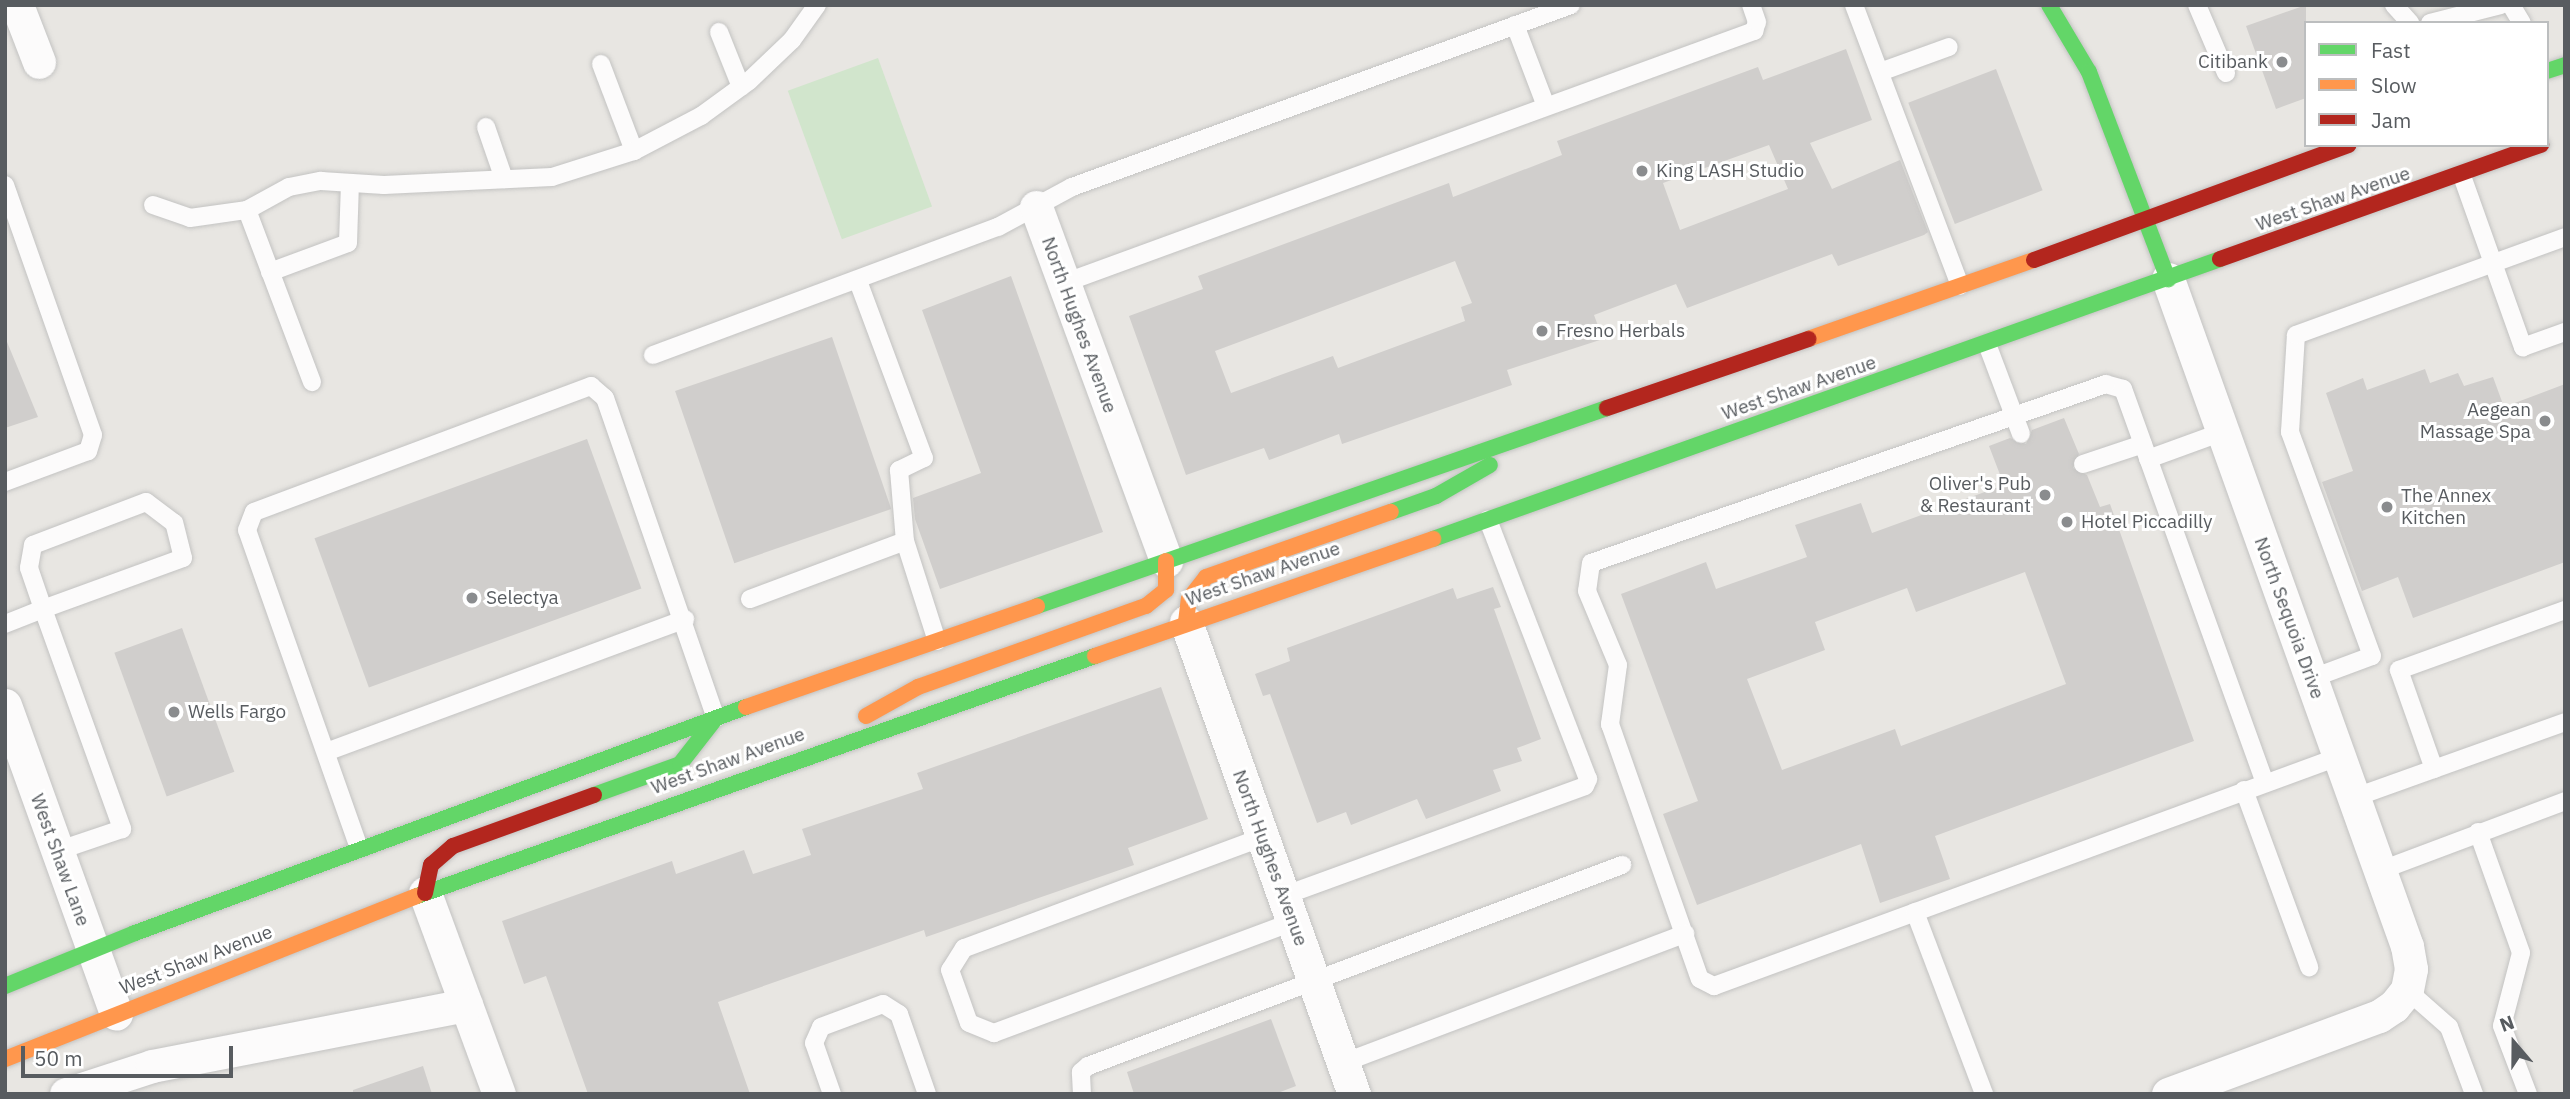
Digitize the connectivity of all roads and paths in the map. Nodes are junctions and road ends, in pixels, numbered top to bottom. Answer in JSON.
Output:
{"nodes":[{"id":1,"x":17,"y":5,"type":"edge"},
{"id":2,"x":817,"y":5,"type":"edge"},
{"id":3,"x":1571,"y":5,"type":"edge"},
{"id":4,"x":1751,"y":5,"type":"edge"},
{"id":5,"x":1854,"y":5,"type":"edge"},
{"id":6,"x":2049,"y":5,"type":"edge"},
{"id":7,"x":2197,"y":5,"type":"edge"},
{"id":8,"x":2394,"y":5,"type":"edge"},
{"id":9,"x":2501,"y":5,"type":"edge"},
{"id":10,"x":2511,"y":5,"type":"edge"},
{"id":11,"x":2408,"y":21,"type":"edge"},
{"id":12,"x":2438,"y":21,"type":"edge"},
{"id":13,"x":2521,"y":21,"type":"edge"},
{"id":14,"x":1515,"y":25,"type":"junction"},
{"id":15,"x":719,"y":32,"type":"dead end"},
{"id":16,"x":1949,"y":47,"type":"dead end"},
{"id":17,"x":39,"y":62,"type":"dead end"},
{"id":18,"x":601,"y":64,"type":"dead end"},
{"id":19,"x":1880,"y":72,"type":"junction"},
{"id":20,"x":2226,"y":74,"type":"dead end"},
{"id":21,"x":741,"y":87,"type":"junction"},
{"id":22,"x":1546,"y":106,"type":"junction"},
{"id":23,"x":486,"y":127,"type":"dead end"},
{"id":24,"x":2344,"y":147,"type":"edge"},
{"id":25,"x":2538,"y":147,"type":"edge"},
{"id":26,"x":634,"y":151,"type":"junction"},
{"id":27,"x":2462,"y":176,"type":"junction"},
{"id":28,"x":504,"y":180,"type":"junction"},
{"id":29,"x":350,"y":183,"type":"junction"},
{"id":30,"x":5,"y":185,"type":"edge"},
{"id":31,"x":153,"y":205,"type":"dead end"},
{"id":32,"x":1035,"y":207,"type":"junction"},
{"id":33,"x":247,"y":209,"type":"junction"},
{"id":34,"x":2147,"y":220,"type":"junction"},
{"id":35,"x":2565,"y":237,"type":"edge"},
{"id":36,"x":2494,"y":263,"type":"junction"},
{"id":37,"x":270,"y":272,"type":"junction"},
{"id":38,"x":2168,"y":279,"type":"junction"},
{"id":39,"x":858,"y":281,"type":"junction"},
{"id":40,"x":1064,"y":283,"type":"junction"},
{"id":41,"x":1960,"y":286,"type":"junction"},
{"id":42,"x":2565,"y":331,"type":"edge"},
{"id":43,"x":1987,"y":344,"type":"junction"},
{"id":44,"x":653,"y":355,"type":"dead end"},
{"id":45,"x":312,"y":382,"type":"dead end"},
{"id":46,"x":1577,"y":416,"type":"junction"},
{"id":47,"x":2014,"y":417,"type":"junction"},
{"id":48,"x":2222,"y":432,"type":"junction"},
{"id":49,"x":2021,"y":434,"type":"dead end"},
{"id":50,"x":2146,"y":451,"type":"junction"},
{"id":51,"x":2083,"y":464,"type":"dead end"},
{"id":52,"x":5,"y":482,"type":"edge"},
{"id":53,"x":1488,"y":520,"type":"junction"},
{"id":54,"x":905,"y":541,"type":"junction"},
{"id":55,"x":1166,"y":561,"type":"junction"},
{"id":56,"x":750,"y":599,"type":"dead end"},
{"id":57,"x":43,"y":608,"type":"junction"},
{"id":58,"x":2565,"y":610,"type":"edge"},
{"id":59,"x":685,"y":619,"type":"junction"},
{"id":60,"x":1186,"y":622,"type":"junction"},
{"id":61,"x":5,"y":624,"type":"edge"},
{"id":62,"x":937,"y":640,"type":"junction"},
{"id":63,"x":2372,"y":656,"type":"junction"},
{"id":64,"x":2399,"y":670,"type":"junction"},
{"id":65,"x":2310,"y":679,"type":"junction"},
{"id":66,"x":5,"y":705,"type":"edge"},
{"id":67,"x":716,"y":718,"type":"junction"},
{"id":68,"x":2565,"y":722,"type":"edge"},
{"id":69,"x":326,"y":752,"type":"junction"},
{"id":70,"x":2338,"y":757,"type":"junction"},
{"id":71,"x":786,"y":762,"type":"junction"},
{"id":72,"x":2434,"y":769,"type":"junction"},
{"id":73,"x":2265,"y":783,"type":"junction"},
{"id":74,"x":2244,"y":790,"type":"junction"},
{"id":75,"x":2353,"y":798,"type":"junction"},
{"id":76,"x":2565,"y":801,"type":"edge"},
{"id":77,"x":2478,"y":832,"type":"junction"},
{"id":78,"x":1263,"y":837,"type":"junction"},
{"id":79,"x":359,"y":848,"type":"junction"},
{"id":80,"x":57,"y":852,"type":"junction"},
{"id":81,"x":1622,"y":865,"type":"dead end"},
{"id":82,"x":2379,"y":871,"type":"junction"},
{"id":83,"x":425,"y":893,"type":"junction"},
{"id":84,"x":1288,"y":909,"type":"junction"},
{"id":85,"x":1915,"y":912,"type":"junction"},
{"id":86,"x":1685,"y":934,"type":"junction"},
{"id":87,"x":92,"y":950,"type":"junction"},
{"id":88,"x":2309,"y":967,"type":"dead end"},
{"id":89,"x":1314,"y":981,"type":"junction"},
{"id":90,"x":5,"y":986,"type":"edge"},
{"id":91,"x":2407,"y":990,"type":"junction"},
{"id":92,"x":466,"y":1004,"type":"junction"},
{"id":93,"x":116,"y":1014,"type":"junction"},
{"id":94,"x":5,"y":1059,"type":"edge"},
{"id":95,"x":1348,"y":1078,"type":"edge"},
{"id":96,"x":66,"y":1094,"type":"edge"},
{"id":97,"x":499,"y":1094,"type":"edge"},
{"id":98,"x":832,"y":1094,"type":"edge"},
{"id":99,"x":928,"y":1094,"type":"edge"},
{"id":100,"x":1082,"y":1094,"type":"edge"},
{"id":101,"x":1984,"y":1094,"type":"edge"},
{"id":102,"x":2168,"y":1094,"type":"edge"},
{"id":103,"x":2474,"y":1094,"type":"edge"},
{"id":104,"x":2528,"y":1094,"type":"edge"}],
"edges":[{"from":1,"to":17,"type":"street"},
{"from":2,"to":21,"type":"lane"},
{"from":3,"to":14,"type":"lane"},
{"from":4,"to":22,"type":"lane"},
{"from":5,"to":19,"type":"lane"},
{"from":6,"to":34,"type":"main road","name":"North Sequoia Drive"},
{"from":7,"to":20,"type":"lane"},
{"from":8,"to":11,"type":"lane"},
{"from":9,"to":12,"type":"lane"},
{"from":10,"to":13,"type":"lane"},
{"from":14,"to":22,"type":"lane"},
{"from":14,"to":32,"type":"lane"},
{"from":15,"to":21,"type":"lane"},
{"from":16,"to":19,"type":"lane"},
{"from":18,"to":26,"type":"lane"},
{"from":19,"to":41,"type":"lane"},
{"from":21,"to":26,"type":"lane"},
{"from":22,"to":40,"type":"lane"},
{"from":23,"to":28,"type":"lane"},
{"from":24,"to":34,"type":"main road"},
{"from":25,"to":27,"type":"main road","name":"West Shaw Avenue"},
{"from":26,"to":28,"type":"lane"},
{"from":27,"to":36,"type":"lane"},
{"from":27,"to":38,"type":"main road","name":"West Shaw Avenue"},
{"from":28,"to":29,"type":"lane"},
{"from":29,"to":33,"type":"lane"},
{"from":29,"to":37,"type":"lane"},
{"from":30,"to":52,"type":"lane"},
{"from":31,"to":33,"type":"lane"},
{"from":32,"to":39,"type":"lane"},
{"from":32,"to":40,"type":"street","name":"North Hughes Avenue"},
{"from":33,"to":37,"type":"lane"},
{"from":34,"to":38,"type":"main road","name":"North Sequoia Drive"},
{"from":34,"to":41,"type":"main road"},
{"from":35,"to":36,"type":"lane"},
{"from":36,"to":42,"type":"lane"},
{"from":36,"to":63,"type":"lane"},
{"from":37,"to":45,"type":"lane"},
{"from":38,"to":43,"type":"main road","name":"West Shaw Avenue"},
{"from":38,"to":48,"type":"street","name":"North Sequoia Drive"},
{"from":39,"to":44,"type":"lane"},
{"from":39,"to":54,"type":"lane"},
{"from":40,"to":55,"type":"street","name":"North Hughes Avenue"},
{"from":41,"to":46,"type":"main road"},
{"from":43,"to":47,"type":"lane"},
{"from":43,"to":53,"type":"main road","name":"West Shaw Avenue"},
{"from":46,"to":55,"type":"main road"},
{"from":46,"to":60,"type":"main road"},
{"from":47,"to":49,"type":"lane"},
{"from":47,"to":50,"type":"lane"},
{"from":47,"to":86,"type":"lane"},
{"from":48,"to":50,"type":"lane"},
{"from":48,"to":65,"type":"street","name":"North Sequoia Drive"},
{"from":50,"to":51,"type":"lane"},
{"from":50,"to":73,"type":"lane"},
{"from":53,"to":60,"type":"main road","name":"West Shaw Avenue"},
{"from":53,"to":84,"type":"lane"},
{"from":54,"to":56,"type":"lane"},
{"from":54,"to":62,"type":"lane"},
{"from":55,"to":62,"type":"main road"},
{"from":55,"to":71,"type":"main road"},
{"from":57,"to":57,"type":"lane"},
{"from":57,"to":61,"type":"lane"},
{"from":57,"to":80,"type":"lane"},
{"from":58,"to":64,"type":"lane"},
{"from":59,"to":67,"type":"lane"},
{"from":59,"to":69,"type":"lane"},
{"from":59,"to":69,"type":"lane"},
{"from":60,"to":71,"type":"main road","name":"West Shaw Avenue"},
{"from":60,"to":78,"type":"street","name":"North Hughes Avenue"},
{"from":62,"to":67,"type":"main road"},
{"from":63,"to":64,"type":"lane"},
{"from":63,"to":65,"type":"lane"},
{"from":64,"to":72,"type":"lane"},
{"from":65,"to":70,"type":"street","name":"North Sequoia Drive"},
{"from":66,"to":80,"type":"street","name":"West Shaw Lane"},
{"from":67,"to":79,"type":"main road"},
{"from":67,"to":83,"type":"main road"},
{"from":68,"to":72,"type":"lane"},
{"from":69,"to":79,"type":"lane"},
{"from":70,"to":73,"type":"lane"},
{"from":70,"to":75,"type":"street","name":"North Sequoia Drive"},
{"from":71,"to":83,"type":"main road","name":"West Shaw Avenue"},
{"from":72,"to":75,"type":"lane"},
{"from":73,"to":74,"type":"lane"},
{"from":74,"to":85,"type":"lane"},
{"from":74,"to":88,"type":"lane"},
{"from":75,"to":82,"type":"street","name":"North Sequoia Drive"},
{"from":76,"to":77,"type":"lane"},
{"from":77,"to":82,"type":"lane"},
{"from":77,"to":104,"type":"lane"},
{"from":78,"to":84,"type":"street","name":"North Hughes Avenue"},
{"from":78,"to":84,"type":"lane"},
{"from":79,"to":87,"type":"main road"},
{"from":80,"to":87,"type":"street","name":"West Shaw Lane"},
{"from":81,"to":89,"type":"lane"},
{"from":82,"to":91,"type":"street","name":"North Sequoia Drive"},
{"from":83,"to":92,"type":"street"},
{"from":83,"to":93,"type":"main road","name":"West Shaw Avenue"},
{"from":84,"to":89,"type":"street","name":"North Hughes Avenue"},
{"from":85,"to":86,"type":"lane"},
{"from":85,"to":101,"type":"lane"},
{"from":86,"to":95,"type":"lane"},
{"from":87,"to":90,"type":"main road"},
{"from":87,"to":93,"type":"street","name":"West Shaw Lane"},
{"from":89,"to":95,"type":"street","name":"North Hughes Avenue"},
{"from":89,"to":100,"type":"lane"},
{"from":91,"to":102,"type":"street"},
{"from":91,"to":103,"type":"lane"},
{"from":92,"to":96,"type":"street"},
{"from":92,"to":97,"type":"street"},
{"from":93,"to":94,"type":"main road","name":"West Shaw Avenue"},
{"from":98,"to":99,"type":"lane"}]}
